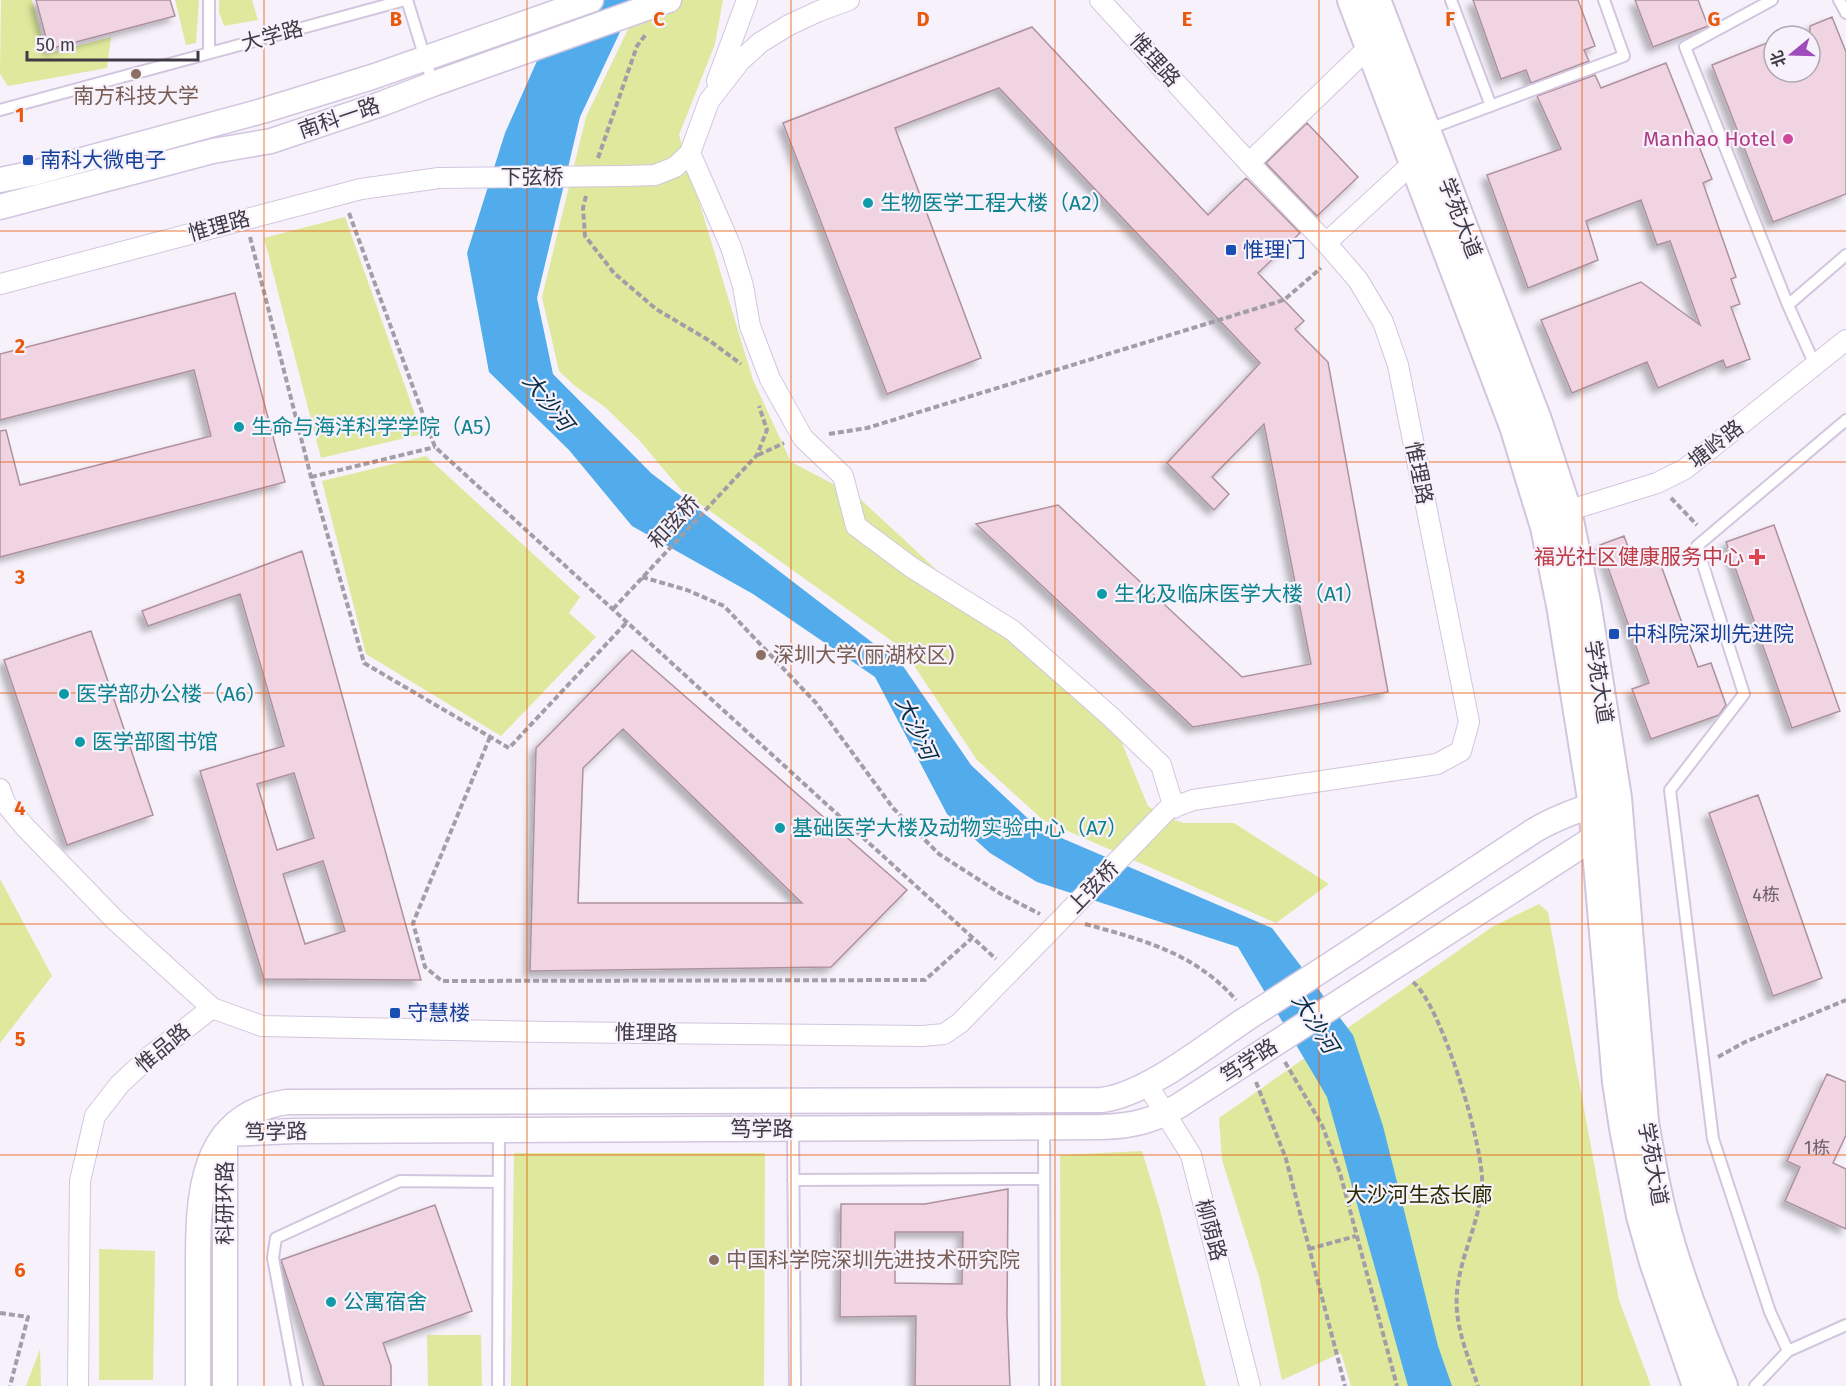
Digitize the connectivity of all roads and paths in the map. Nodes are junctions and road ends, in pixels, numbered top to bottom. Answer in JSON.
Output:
{"nodes":[{"id":1,"x":209,"y":0,"type":"edge"},
{"id":2,"x":406,"y":0,"type":"edge"},
{"id":3,"x":591,"y":0,"type":"edge"},
{"id":4,"x":669,"y":0,"type":"edge"},
{"id":5,"x":747,"y":0,"type":"edge"},
{"id":6,"x":849,"y":0,"type":"edge"},
{"id":7,"x":1100,"y":0,"type":"edge"},
{"id":8,"x":1352,"y":0,"type":"edge"},
{"id":9,"x":1376,"y":0,"type":"edge"},
{"id":10,"x":1451,"y":0,"type":"edge"},
{"id":11,"x":1604,"y":0,"type":"edge"},
{"id":12,"x":1773,"y":0,"type":"edge"},
{"id":13,"x":1839,"y":0,"type":"edge"},
{"id":14,"x":1846,"y":13,"type":"edge"},
{"id":15,"x":650,"y":28,"type":"dead end"},
{"id":16,"x":1370,"y":46,"type":"junction"},
{"id":17,"x":209,"y":53,"type":"junction"},
{"id":18,"x":425,"y":59,"type":"junction"},
{"id":19,"x":433,"y":84,"type":"junction"},
{"id":20,"x":709,"y":100,"type":"junction"},
{"id":21,"x":1491,"y":106,"type":"junction"},
{"id":22,"x":0,"y":110,"type":"edge"},
{"id":23,"x":1426,"y":130,"type":"junction"},
{"id":24,"x":690,"y":153,"type":"junction"},
{"id":25,"x":597,"y":160,"type":"dead end"},
{"id":26,"x":1414,"y":162,"type":"junction"},
{"id":27,"x":1249,"y":164,"type":"junction"},
{"id":28,"x":439,"y":178,"type":"joint"},
{"id":29,"x":0,"y":180,"type":"edge"},
{"id":30,"x":589,"y":189,"type":"dead end"},
{"id":31,"x":342,"y":196,"type":"junction"},
{"id":32,"x":0,"y":207,"type":"edge"},
{"id":33,"x":246,"y":219,"type":"junction"},
{"id":34,"x":1331,"y":249,"type":"junction"},
{"id":35,"x":1846,"y":255,"type":"edge"},
{"id":36,"x":0,"y":284,"type":"edge"},
{"id":37,"x":1788,"y":305,"type":"junction"},
{"id":38,"x":1846,"y":340,"type":"edge"},
{"id":39,"x":1815,"y":365,"type":"junction"},
{"id":40,"x":745,"y":367,"type":"dead end"},
{"id":41,"x":756,"y":398,"type":"dead end"},
{"id":42,"x":1846,"y":420,"type":"edge"},
{"id":43,"x":803,"y":438,"type":"junction"},
{"id":44,"x":435,"y":447,"type":"junction"},
{"id":45,"x":757,"y":455,"type":"junction"},
{"id":46,"x":311,"y":477,"type":"junction"},
{"id":47,"x":1657,"y":483,"type":"junction"},
{"id":48,"x":1567,"y":511,"type":"junction"},
{"id":49,"x":1708,"y":536,"type":"junction"},
{"id":50,"x":642,"y":577,"type":"junction"},
{"id":51,"x":613,"y":609,"type":"junction"},
{"id":52,"x":627,"y":622,"type":"junction"},
{"id":53,"x":490,"y":737,"type":"junction"},
{"id":54,"x":0,"y":789,"type":"edge"},
{"id":55,"x":1171,"y":809,"type":"junction"},
{"id":56,"x":1606,"y":815,"type":"junction"},
{"id":57,"x":1047,"y":915,"type":"dead end"},
{"id":58,"x":1081,"y":923,"type":"dead end"},
{"id":59,"x":1044,"y":937,"type":"joint"},
{"id":60,"x":972,"y":938,"type":"junction"},
{"id":61,"x":1394,"y":966,"type":"junction"},
{"id":62,"x":1010,"y":972,"type":"junction"},
{"id":63,"x":1846,"y":1000,"type":"edge"},
{"id":64,"x":212,"y":1008,"type":"junction"},
{"id":65,"x":1242,"y":1014,"type":"junction"},
{"id":66,"x":1277,"y":1050,"type":"junction"},
{"id":67,"x":1704,"y":1064,"type":"junction"},
{"id":68,"x":1147,"y":1084,"type":"junction"},
{"id":69,"x":1260,"y":1089,"type":"dead end"},
{"id":70,"x":1165,"y":1114,"type":"junction"},
{"id":71,"x":1044,"y":1127,"type":"junction"},
{"id":72,"x":793,"y":1128,"type":"junction"},
{"id":73,"x":499,"y":1130,"type":"junction"},
{"id":74,"x":225,"y":1134,"type":"junction"},
{"id":75,"x":1044,"y":1179,"type":"junction"},
{"id":76,"x":793,"y":1180,"type":"junction"},
{"id":77,"x":499,"y":1182,"type":"junction"},
{"id":78,"x":1356,"y":1236,"type":"junction"},
{"id":79,"x":1309,"y":1249,"type":"junction"},
{"id":80,"x":0,"y":1313,"type":"edge"},
{"id":81,"x":1846,"y":1325,"type":"edge"},
{"id":82,"x":1788,"y":1351,"type":"junction"},
{"id":83,"x":10,"y":1386,"type":"edge"},
{"id":84,"x":78,"y":1386,"type":"edge"},
{"id":85,"x":198,"y":1386,"type":"edge"},
{"id":86,"x":225,"y":1386,"type":"edge"},
{"id":87,"x":297,"y":1386,"type":"edge"},
{"id":88,"x":498,"y":1386,"type":"edge"},
{"id":89,"x":795,"y":1386,"type":"edge"},
{"id":90,"x":1045,"y":1386,"type":"edge"},
{"id":91,"x":1250,"y":1386,"type":"edge"},
{"id":92,"x":1345,"y":1386,"type":"edge"},
{"id":93,"x":1397,"y":1386,"type":"edge"},
{"id":94,"x":1478,"y":1386,"type":"edge"},
{"id":95,"x":1697,"y":1386,"type":"edge"},
{"id":96,"x":1723,"y":1386,"type":"edge"},
{"id":97,"x":1755,"y":1386,"type":"edge"}],
"edges":[{"from":1,"to":17,"type":"lane"},
{"from":2,"to":17,"type":"lane","name":"大学路"},
{"from":2,"to":18,"type":"lane"},
{"from":3,"to":18,"type":"street","name":"南科一路"},
{"from":4,"to":19,"type":"street","name":"南科一路"},
{"from":5,"to":20,"type":"street"},
{"from":6,"to":20,"type":"street"},
{"from":7,"to":27,"type":"street","name":"惟理路"},
{"from":8,"to":16,"type":"main road","name":"学苑大道"},
{"from":9,"to":23,"type":"main road","name":"学苑大道"},
{"from":10,"to":21,"type":"lane"},
{"from":11,"to":21,"type":"lane"},
{"from":12,"to":37,"type":"lane"},
{"from":13,"to":14,"type":"lane"},
{"from":15,"to":25,"type":"path"},
{"from":16,"to":26,"type":"main road","name":"学苑大道"},
{"from":16,"to":27,"type":"street"},
{"from":17,"to":22,"type":"lane","name":"大学路"},
{"from":18,"to":19,"type":"lane"},
{"from":18,"to":29,"type":"street","name":"南科一路"},
{"from":19,"to":32,"type":"street","name":"南科一路"},
{"from":20,"to":24,"type":"street"},
{"from":21,"to":23,"type":"lane"},
{"from":23,"to":48,"type":"main road","name":"学苑大道"},
{"from":24,"to":28,"type":"street","name":"下弦桥","bridge":true},
{"from":24,"to":43,"type":"street"},
{"from":26,"to":34,"type":"street"},
{"from":26,"to":56,"type":"main road","name":"学苑大道"},
{"from":27,"to":34,"type":"street","name":"惟理路"},
{"from":28,"to":31,"type":"street","name":"惟理路"},
{"from":30,"to":40,"type":"path"},
{"from":31,"to":33,"type":"street","name":"惟理路"},
{"from":31,"to":44,"type":"path"},
{"from":33,"to":36,"type":"street","name":"惟理路"},
{"from":33,"to":46,"type":"path"},
{"from":34,"to":43,"type":"path"},
{"from":34,"to":55,"type":"street","name":"惟理路"},
{"from":35,"to":37,"type":"lane"},
{"from":37,"to":39,"type":"lane"},
{"from":38,"to":39,"type":"street","name":"塘岭路"},
{"from":39,"to":47,"type":"street","name":"塘岭路"},
{"from":41,"to":45,"type":"path"},
{"from":42,"to":49,"type":"lane"},
{"from":43,"to":45,"type":"path"},
{"from":43,"to":55,"type":"street"},
{"from":44,"to":46,"type":"path"},
{"from":44,"to":51,"type":"path"},
{"from":45,"to":50,"type":"path","name":"和弦桥"},
{"from":46,"to":53,"type":"path"},
{"from":47,"to":48,"type":"street","name":"塘岭路"},
{"from":47,"to":49,"type":"path"},
{"from":48,"to":56,"type":"main road","name":"学苑大道"},
{"from":49,"to":67,"type":"lane"},
{"from":50,"to":51,"type":"path","name":"和弦桥"},
{"from":50,"to":57,"type":"path"},
{"from":51,"to":52,"type":"path"},
{"from":52,"to":53,"type":"path"},
{"from":52,"to":60,"type":"path"},
{"from":53,"to":60,"type":"path"},
{"from":54,"to":64,"type":"street","name":"惟品路"},
{"from":55,"to":59,"type":"street","name":"上弦桥","bridge":true},
{"from":56,"to":61,"type":"street","name":"笃学路"},
{"from":56,"to":65,"type":"street","name":"笃学路","bridge":true},
{"from":56,"to":95,"type":"main road","name":"学苑大道"},
{"from":56,"to":96,"type":"main road","name":"学苑大道"},
{"from":58,"to":65,"type":"path"},
{"from":59,"to":62,"type":"street","name":"惟理路"},
{"from":60,"to":62,"type":"path"},
{"from":61,"to":66,"type":"street","name":"笃学路"},
{"from":61,"to":94,"type":"path"},
{"from":62,"to":64,"type":"street","name":"惟理路"},
{"from":63,"to":67,"type":"path"},
{"from":64,"to":84,"type":"street","name":"惟品路"},
{"from":65,"to":68,"type":"street","name":"笃学路"},
{"from":66,"to":70,"type":"street","name":"笃学路"},
{"from":66,"to":78,"type":"path"},
{"from":67,"to":82,"type":"lane"},
{"from":68,"to":70,"type":"street","name":"柳荫路"},
{"from":68,"to":74,"type":"street","name":"笃学路"},
{"from":69,"to":79,"type":"path"},
{"from":70,"to":71,"type":"street","name":"笃学路"},
{"from":70,"to":91,"type":"street","name":"柳荫路"},
{"from":71,"to":72,"type":"street","name":"笃学路"},
{"from":71,"to":75,"type":"lane"},
{"from":72,"to":73,"type":"street","name":"笃学路"},
{"from":72,"to":76,"type":"lane"},
{"from":73,"to":74,"type":"street","name":"笃学路"},
{"from":73,"to":77,"type":"lane"},
{"from":74,"to":85,"type":"street","name":"科研环路"},
{"from":74,"to":86,"type":"street","name":"科研环路"},
{"from":75,"to":76,"type":"lane"},
{"from":75,"to":90,"type":"lane"},
{"from":76,"to":89,"type":"lane"},
{"from":77,"to":87,"type":"lane"},
{"from":77,"to":88,"type":"lane"},
{"from":78,"to":79,"type":"path"},
{"from":78,"to":93,"type":"path"},
{"from":79,"to":92,"type":"path"},
{"from":80,"to":83,"type":"path"},
{"from":81,"to":82,"type":"lane"},
{"from":82,"to":97,"type":"lane"}]}
